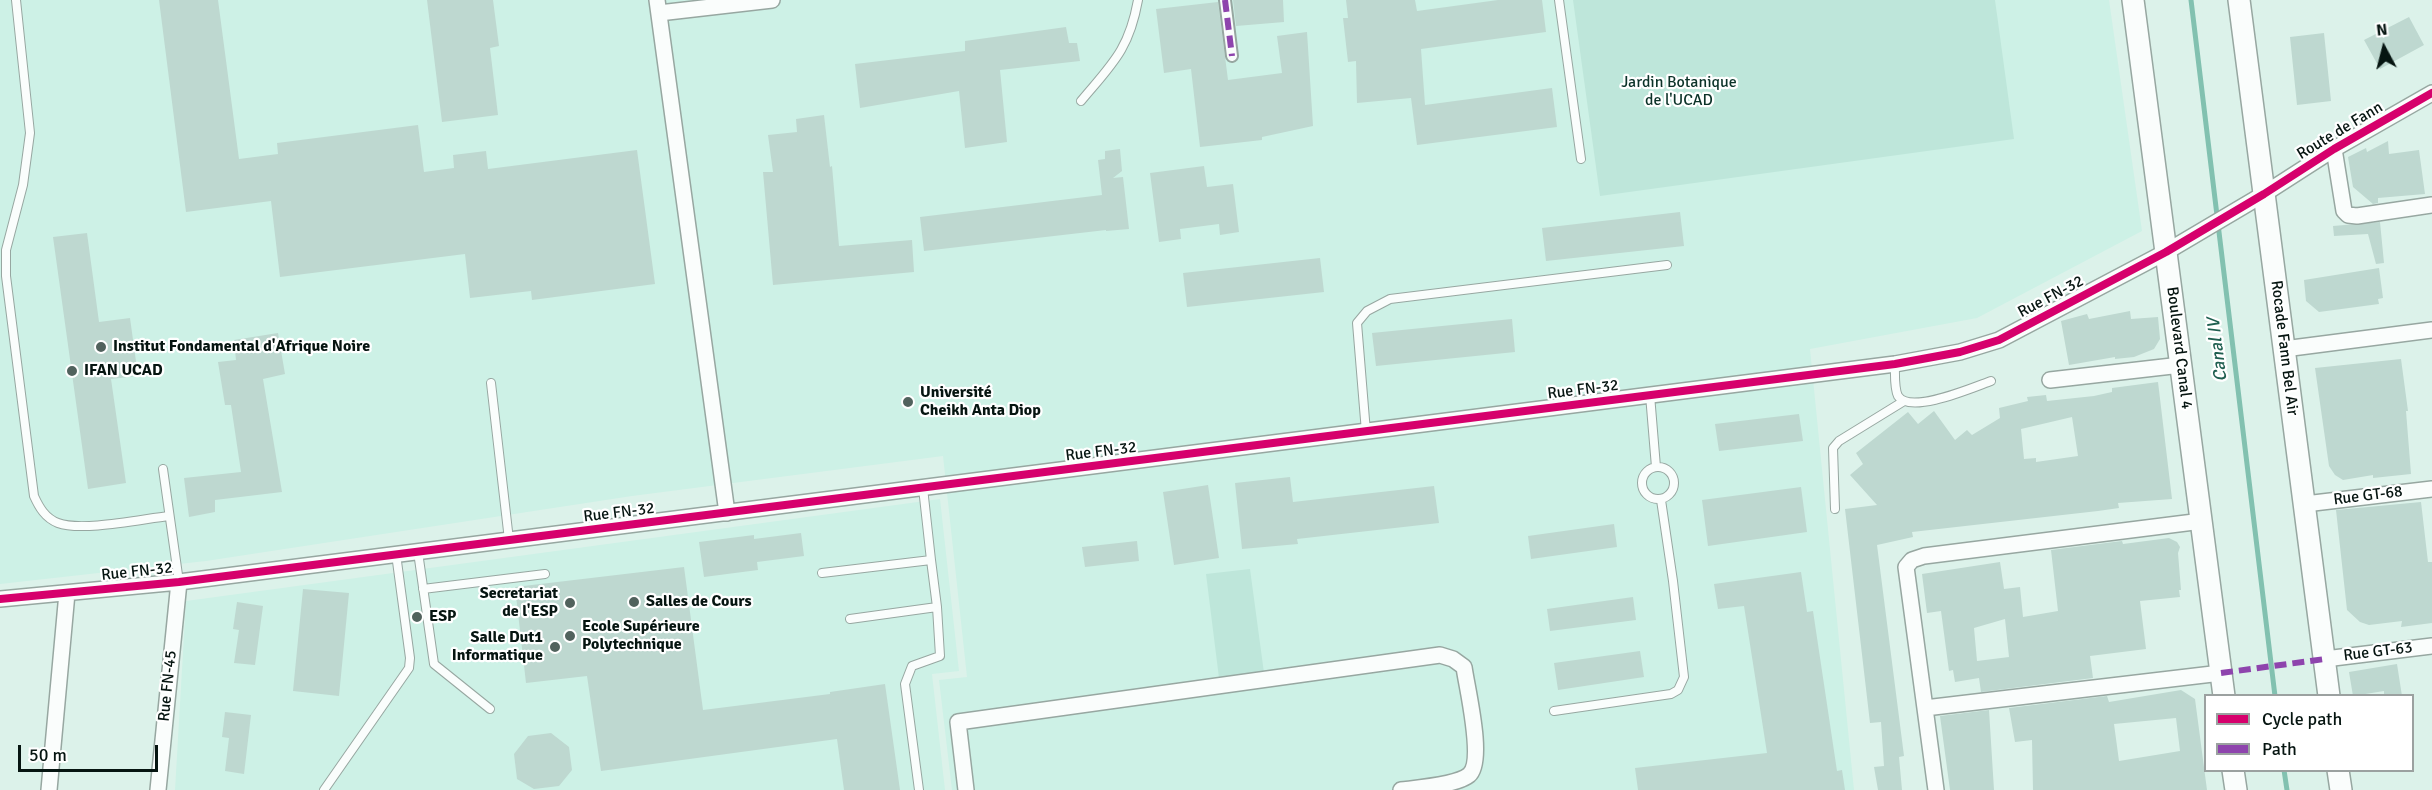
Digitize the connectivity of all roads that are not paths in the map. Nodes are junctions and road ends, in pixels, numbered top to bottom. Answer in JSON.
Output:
{"nodes":[{"id":1,"x":16,"y":0,"type":"edge"},
{"id":2,"x":772,"y":0,"type":"edge"},
{"id":3,"x":1138,"y":0,"type":"edge"},
{"id":4,"x":1225,"y":0,"type":"edge"},
{"id":5,"x":1559,"y":0,"type":"edge"},
{"id":6,"x":2133,"y":0,"type":"edge"},
{"id":7,"x":2239,"y":0,"type":"edge"},
{"id":8,"x":658,"y":7,"type":"edge"},
{"id":9,"x":1232,"y":56,"type":"dead end"},
{"id":10,"x":2432,"y":93,"type":"edge"},
{"id":11,"x":1081,"y":101,"type":"dead end"},
{"id":12,"x":2334,"y":149,"type":"junction"},
{"id":13,"x":1581,"y":159,"type":"dead end"},
{"id":14,"x":2256,"y":199,"type":"junction"},
{"id":15,"x":2432,"y":204,"type":"edge"},
{"id":16,"x":2173,"y":248,"type":"junction"},
{"id":17,"x":1667,"y":265,"type":"dead end"},
{"id":18,"x":2432,"y":330,"type":"edge"},
{"id":19,"x":2284,"y":349,"type":"junction"},
{"id":20,"x":1895,"y":363,"type":"junction"},
{"id":21,"x":2181,"y":364,"type":"junction"},
{"id":22,"x":2050,"y":380,"type":"dead end"},
{"id":23,"x":1991,"y":381,"type":"dead end"},
{"id":24,"x":491,"y":383,"type":"dead end"},
{"id":25,"x":1650,"y":396,"type":"junction"},
{"id":26,"x":1904,"y":401,"type":"junction"},
{"id":27,"x":1366,"y":432,"type":"junction"},
{"id":28,"x":1656,"y":467,"type":"junction"},
{"id":29,"x":162,"y":469,"type":"dead end"},
{"id":30,"x":924,"y":488,"type":"junction"},
{"id":31,"x":2432,"y":489,"type":"edge"},
{"id":32,"x":1661,"y":500,"type":"junction"},
{"id":33,"x":2305,"y":504,"type":"junction"},
{"id":34,"x":1835,"y":509,"type":"dead end"},
{"id":35,"x":727,"y":513,"type":"junction"},
{"id":36,"x":169,"y":516,"type":"junction"},
{"id":37,"x":2202,"y":521,"type":"junction"},
{"id":38,"x":509,"y":540,"type":"junction"},
{"id":39,"x":418,"y":552,"type":"junction"},
{"id":40,"x":396,"y":554,"type":"junction"},
{"id":41,"x":931,"y":560,"type":"junction"},
{"id":42,"x":822,"y":573,"type":"dead end"},
{"id":43,"x":545,"y":574,"type":"dead end"},
{"id":44,"x":179,"y":582,"type":"junction"},
{"id":45,"x":423,"y":589,"type":"junction"},
{"id":46,"x":67,"y":593,"type":"junction"},
{"id":47,"x":0,"y":599,"type":"edge"},
{"id":48,"x":938,"y":607,"type":"junction"},
{"id":49,"x":850,"y":619,"type":"dead end"},
{"id":50,"x":2432,"y":646,"type":"edge"},
{"id":51,"x":2325,"y":659,"type":"junction"},
{"id":52,"x":2221,"y":673,"type":"junction"},
{"id":53,"x":2224,"y":694,"type":"edge"},
{"id":54,"x":2329,"y":694,"type":"edge"},
{"id":55,"x":1925,"y":708,"type":"junction"},
{"id":56,"x":490,"y":709,"type":"dead end"},
{"id":57,"x":1554,"y":711,"type":"dead end"},
{"id":58,"x":2233,"y":772,"type":"edge"},
{"id":59,"x":2338,"y":772,"type":"edge"},
{"id":60,"x":1439,"y":788,"type":"edge"},
{"id":61,"x":49,"y":790,"type":"edge"},
{"id":62,"x":158,"y":790,"type":"edge"},
{"id":63,"x":324,"y":790,"type":"edge"},
{"id":64,"x":919,"y":790,"type":"edge"},
{"id":65,"x":966,"y":790,"type":"edge"},
{"id":66,"x":1401,"y":790,"type":"edge"},
{"id":67,"x":1936,"y":790,"type":"edge"},
{"id":68,"x":2236,"y":790,"type":"edge"},
{"id":69,"x":2341,"y":790,"type":"edge"}],
"edges":[{"from":1,"to":36,"type":"lane"},
{"from":2,"to":8,"type":"street"},
{"from":3,"to":11,"type":"lane"},
{"from":4,"to":9,"type":"street"},
{"from":5,"to":13,"type":"lane"},
{"from":6,"to":16,"type":"main road","name":"Boulevard Canal 4"},
{"from":7,"to":14,"type":"main road","name":"Rocade Fann Bel Air"},
{"from":8,"to":35,"type":"street"},
{"from":10,"to":12,"type":"street","name":"Route de Fann"},
{"from":12,"to":14,"type":"street","name":"Route de Fann"},
{"from":12,"to":15,"type":"street"},
{"from":14,"to":16,"type":"street","name":"Route de Fann"},
{"from":14,"to":19,"type":"main road","name":"Rocade Fann Bel Air"},
{"from":16,"to":20,"type":"street","name":"Rue FN-32"},
{"from":16,"to":21,"type":"main road","name":"Boulevard Canal 4"},
{"from":17,"to":27,"type":"lane"},
{"from":18,"to":19,"type":"street"},
{"from":19,"to":33,"type":"main road","name":"Rocade Fann Bel Air"},
{"from":20,"to":25,"type":"street","name":"Rue FN-32"},
{"from":20,"to":26,"type":"lane"},
{"from":21,"to":22,"type":"street"},
{"from":21,"to":37,"type":"main road","name":"Boulevard Canal 4"},
{"from":23,"to":26,"type":"lane"},
{"from":24,"to":38,"type":"lane"},
{"from":25,"to":27,"type":"street","name":"Rue FN-32"},
{"from":25,"to":28,"type":"lane"},
{"from":26,"to":34,"type":"lane"},
{"from":27,"to":30,"type":"street","name":"Rue FN-32"},
{"from":28,"to":32,"type":"lane"},
{"from":28,"to":32,"type":"lane"},
{"from":29,"to":36,"type":"lane"},
{"from":30,"to":35,"type":"street","name":"Rue FN-32"},
{"from":30,"to":41,"type":"lane"},
{"from":31,"to":33,"type":"street","name":"Rue GT-68"},
{"from":32,"to":57,"type":"lane"},
{"from":33,"to":51,"type":"main road","name":"Rocade Fann Bel Air"},
{"from":35,"to":38,"type":"street","name":"Rue FN-32"},
{"from":36,"to":44,"type":"lane"},
{"from":37,"to":52,"type":"main road","name":"Boulevard Canal 4"},
{"from":37,"to":55,"type":"street"},
{"from":38,"to":39,"type":"street","name":"Rue FN-32"},
{"from":39,"to":40,"type":"street","name":"Rue FN-32"},
{"from":39,"to":45,"type":"lane"},
{"from":40,"to":44,"type":"street","name":"Rue FN-32"},
{"from":40,"to":63,"type":"lane"},
{"from":41,"to":42,"type":"lane"},
{"from":41,"to":48,"type":"lane"},
{"from":43,"to":45,"type":"lane"},
{"from":44,"to":46,"type":"street","name":"Rue FN-32"},
{"from":44,"to":62,"type":"street","name":"Rue FN-45"},
{"from":45,"to":56,"type":"lane"},
{"from":46,"to":47,"type":"street","name":"Rue FN-32"},
{"from":46,"to":61,"type":"street"},
{"from":48,"to":49,"type":"lane"},
{"from":48,"to":64,"type":"lane"},
{"from":50,"to":51,"type":"street","name":"Rue GT-63"},
{"from":51,"to":54,"type":"main road","name":"Rocade Fann Bel Air"},
{"from":52,"to":53,"type":"main road","name":"Boulevard Canal 4"},
{"from":52,"to":55,"type":"street"},
{"from":55,"to":67,"type":"street"},
{"from":58,"to":68,"type":"main road"},
{"from":59,"to":69,"type":"main road"},
{"from":60,"to":65,"type":"street"},
{"from":60,"to":66,"type":"street"}]}
